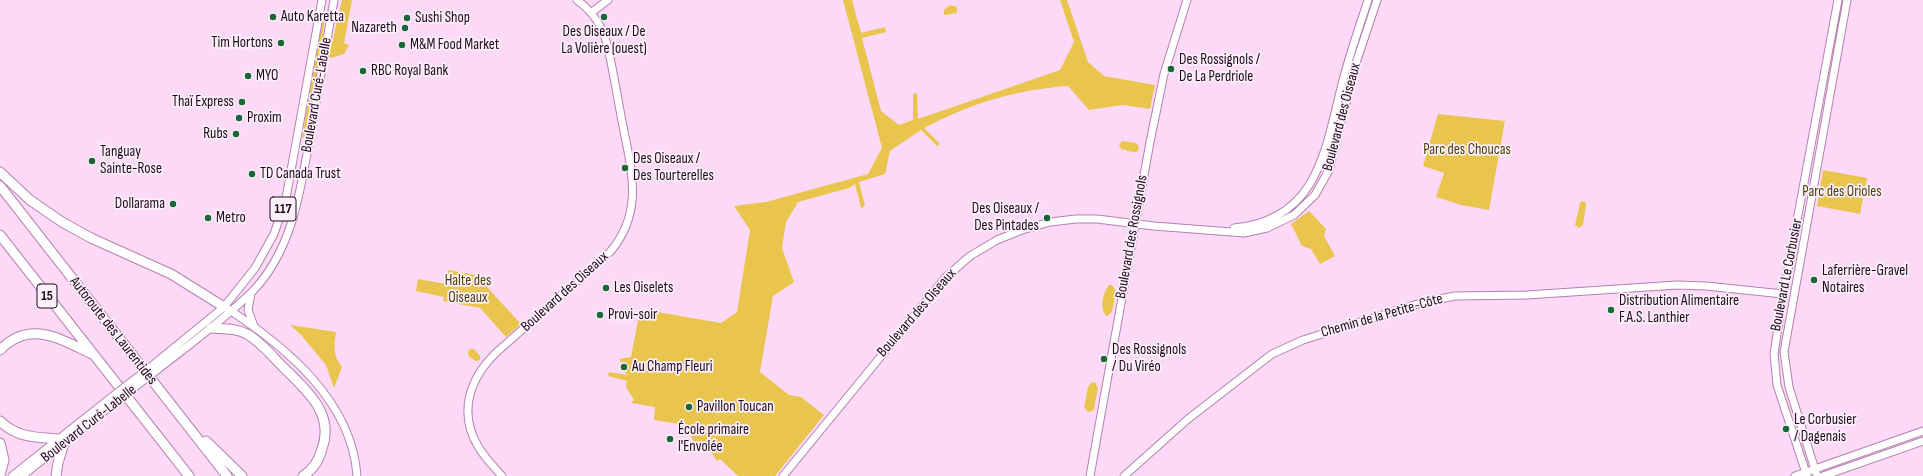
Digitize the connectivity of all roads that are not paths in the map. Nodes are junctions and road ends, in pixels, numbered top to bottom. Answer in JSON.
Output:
{"nodes":[{"id":1,"x":322,"y":0,"type":"edge"},
{"id":2,"x":334,"y":0,"type":"edge"},
{"id":3,"x":577,"y":0,"type":"edge"},
{"id":4,"x":608,"y":0,"type":"edge"},
{"id":5,"x":1187,"y":0,"type":"edge"},
{"id":6,"x":1368,"y":0,"type":"edge"},
{"id":7,"x":1377,"y":0,"type":"edge"},
{"id":8,"x":1838,"y":0,"type":"edge"},
{"id":9,"x":1847,"y":0,"type":"edge"},
{"id":10,"x":592,"y":12,"type":"junction"},
{"id":11,"x":0,"y":172,"type":"edge"},
{"id":12,"x":0,"y":186,"type":"edge"},
{"id":13,"x":1135,"y":223,"type":"junction"},
{"id":14,"x":1216,"y":230,"type":"junction"},
{"id":15,"x":0,"y":235,"type":"edge"},
{"id":16,"x":251,"y":293,"type":"junction"},
{"id":17,"x":1783,"y":294,"type":"junction"},
{"id":18,"x":228,"y":309,"type":"junction"},
{"id":19,"x":254,"y":326,"type":"junction"},
{"id":20,"x":211,"y":328,"type":"junction"},
{"id":21,"x":0,"y":350,"type":"edge"},
{"id":22,"x":95,"y":356,"type":"junction"},
{"id":23,"x":155,"y":367,"type":"junction"},
{"id":24,"x":177,"y":412,"type":"junction"},
{"id":25,"x":0,"y":421,"type":"edge"},
{"id":26,"x":1923,"y":431,"type":"edge"},
{"id":27,"x":61,"y":441,"type":"junction"},
{"id":28,"x":1923,"y":441,"type":"edge"},
{"id":29,"x":0,"y":443,"type":"edge"},
{"id":30,"x":1816,"y":472,"type":"edge"},
{"id":31,"x":1806,"y":474,"type":"edge"},
{"id":32,"x":0,"y":475,"type":"edge"},
{"id":33,"x":12,"y":476,"type":"edge"},
{"id":34,"x":22,"y":476,"type":"edge"},
{"id":35,"x":56,"y":476,"type":"edge"},
{"id":36,"x":189,"y":476,"type":"edge"},
{"id":37,"x":227,"y":476,"type":"edge"},
{"id":38,"x":242,"y":476,"type":"edge"},
{"id":39,"x":303,"y":476,"type":"edge"},
{"id":40,"x":358,"y":476,"type":"edge"},
{"id":41,"x":502,"y":476,"type":"edge"},
{"id":42,"x":783,"y":476,"type":"edge"},
{"id":43,"x":1090,"y":476,"type":"edge"},
{"id":44,"x":1124,"y":476,"type":"edge"},
{"id":45,"x":1795,"y":476,"type":"edge"},
{"id":46,"x":1823,"y":476,"type":"edge"}],
"edges":[{"from":1,"to":18,"type":"street","name":"Boulevard Curé-Labelle","number":"117"},
{"from":2,"to":16,"type":"street","name":"Boulevard Curé-Labelle","number":"117"},
{"from":3,"to":10,"type":"street","name":"Boulevard des Oiseaux"},
{"from":4,"to":10,"type":"street"},
{"from":5,"to":13,"type":"street","name":"Boulevard des Rossignols"},
{"from":6,"to":14,"type":"street","name":"Boulevard des Oiseaux"},
{"from":7,"to":14,"type":"street","name":"Boulevard des Oiseaux"},
{"from":8,"to":17,"type":"street","name":"Boulevard Le Corbusier"},
{"from":9,"to":30,"type":"street","name":"Boulevard Le Corbusier"},
{"from":10,"to":41,"type":"street","name":"Boulevard des Oiseaux"},
{"from":11,"to":18,"type":"highway"},
{"from":12,"to":24,"type":"highway","name":"Autoroute des Laurentides","number":"15"},
{"from":13,"to":14,"type":"street","name":"Boulevard des Oiseaux"},
{"from":13,"to":42,"type":"street","name":"Boulevard des Oiseaux"},
{"from":13,"to":43,"type":"street","name":"Boulevard des Rossignols"},
{"from":15,"to":22,"type":"highway","name":"Autoroute des Laurentides","number":"15"},
{"from":16,"to":18,"type":"street","name":"Boulevard Curé-Labelle","number":"117"},
{"from":16,"to":19,"type":"street"},
{"from":17,"to":31,"type":"street","name":"Boulevard Le Corbusier"},
{"from":17,"to":44,"type":"street","name":"Chemin de la Petite-Côte"},
{"from":18,"to":19,"type":"street"},
{"from":18,"to":20,"type":"street","name":"Boulevard Curé-Labelle","number":"117"},
{"from":18,"to":23,"type":"street","name":"Boulevard Curé-Labelle","number":"117"},
{"from":19,"to":40,"type":"street"},
{"from":20,"to":23,"type":"street","name":"Boulevard Curé-Labelle","number":"117"},
{"from":20,"to":39,"type":"highway"},
{"from":21,"to":22,"type":"highway"},
{"from":22,"to":36,"type":"highway","name":"Autoroute des Laurentides","number":"15"},
{"from":23,"to":27,"type":"street","name":"Boulevard Curé-Labelle","number":"117","bridge":true},
{"from":24,"to":37,"type":"highway","name":"Autoroute des Laurentides","number":"15"},
{"from":24,"to":38,"type":"highway"},
{"from":25,"to":27,"type":"highway"},
{"from":26,"to":30,"type":"street"},
{"from":27,"to":33,"type":"street","name":"Boulevard Curé-Labelle","number":"117"},
{"from":27,"to":34,"type":"street","name":"Boulevard Curé-Labelle","number":"117"},
{"from":27,"to":35,"type":"highway"},
{"from":28,"to":46,"type":"street"},
{"from":29,"to":32,"type":"highway"},
{"from":30,"to":31,"type":"street"},
{"from":31,"to":45,"type":"street"}]}
